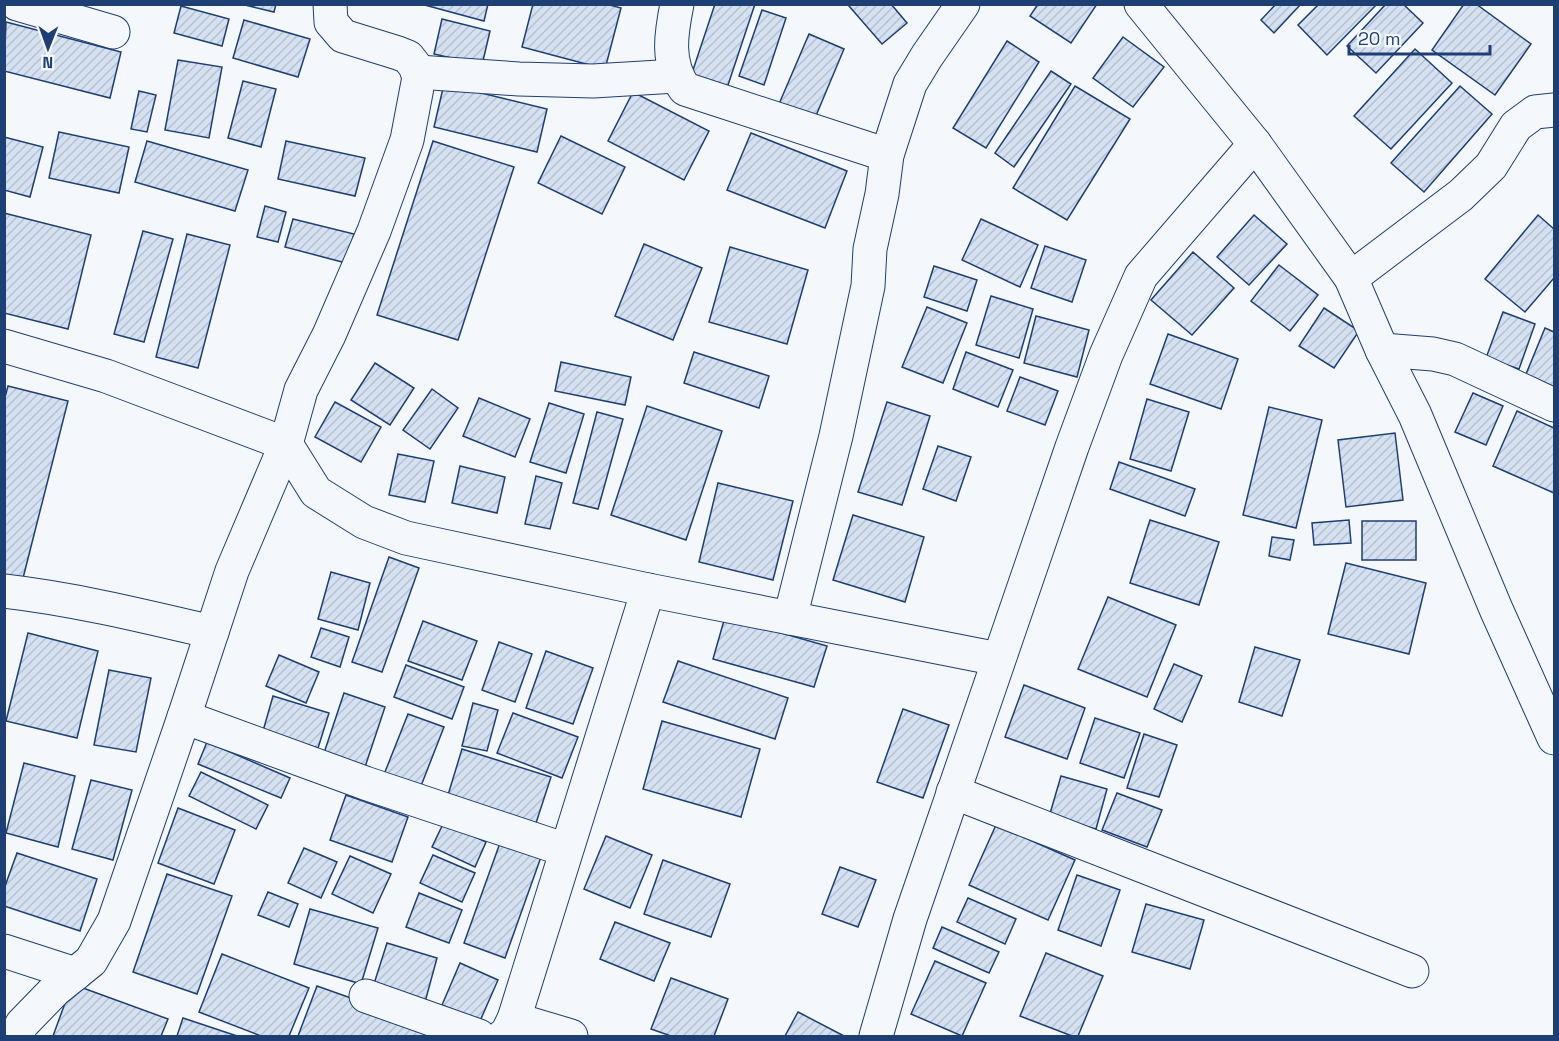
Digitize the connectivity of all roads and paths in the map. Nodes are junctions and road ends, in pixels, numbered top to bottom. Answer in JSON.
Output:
{"nodes":[{"id":1,"x":17,"y":4,"type":"edge"},
{"id":2,"x":330,"y":4,"type":"edge"},
{"id":3,"x":677,"y":4,"type":"edge"},
{"id":4,"x":963,"y":4,"type":"edge"},
{"id":5,"x":1141,"y":4,"type":"edge"},
{"id":6,"x":113,"y":32,"type":"dead end"},
{"id":7,"x":418,"y":72,"type":"junction"},
{"id":8,"x":676,"y":76,"type":"junction"},
{"id":9,"x":1554,"y":110,"type":"edge"},
{"id":10,"x":1255,"y":144,"type":"junction"},
{"id":11,"x":887,"y":155,"type":"junction"},
{"id":12,"x":1351,"y":278,"type":"junction"},
{"id":13,"x":4,"y":346,"type":"edge"},
{"id":14,"x":1382,"y":350,"type":"junction"},
{"id":15,"x":1554,"y":405,"type":"edge"},
{"id":16,"x":286,"y":444,"type":"junction"},
{"id":17,"x":648,"y":590,"type":"junction"},
{"id":18,"x":4,"y":591,"type":"edge"},
{"id":19,"x":790,"y":618,"type":"junction"},
{"id":20,"x":212,"y":632,"type":"junction"},
{"id":21,"x":998,"y":659,"type":"junction"},
{"id":22,"x":184,"y":717,"type":"junction"},
{"id":23,"x":1554,"y":738,"type":"edge"},
{"id":24,"x":953,"y":792,"type":"junction"},
{"id":25,"x":566,"y":850,"type":"junction"},
{"id":26,"x":4,"y":951,"type":"edge"},
{"id":27,"x":1412,"y":970,"type":"dead end"},
{"id":28,"x":75,"y":974,"type":"junction"},
{"id":29,"x":366,"y":996,"type":"dead end"},
{"id":30,"x":508,"y":1028,"type":"edge"},
{"id":31,"x":16,"y":1036,"type":"edge"},
{"id":32,"x":479,"y":1036,"type":"edge"},
{"id":33,"x":571,"y":1036,"type":"edge"},
{"id":34,"x":876,"y":1036,"type":"edge"}],
"edges":[{"from":1,"to":6,"type":"street"},
{"from":2,"to":7,"type":"street"},
{"from":3,"to":8,"type":"street"},
{"from":4,"to":11,"type":"street"},
{"from":5,"to":10,"type":"street"},
{"from":7,"to":8,"type":"street"},
{"from":7,"to":16,"type":"street"},
{"from":8,"to":11,"type":"street"},
{"from":9,"to":12,"type":"street"},
{"from":10,"to":12,"type":"street"},
{"from":10,"to":21,"type":"street"},
{"from":11,"to":19,"type":"street"},
{"from":12,"to":14,"type":"street"},
{"from":13,"to":16,"type":"street"},
{"from":14,"to":15,"type":"street"},
{"from":14,"to":23,"type":"street"},
{"from":16,"to":17,"type":"street"},
{"from":16,"to":20,"type":"street"},
{"from":17,"to":19,"type":"street"},
{"from":17,"to":25,"type":"street"},
{"from":18,"to":20,"type":"street"},
{"from":19,"to":21,"type":"street"},
{"from":20,"to":22,"type":"street"},
{"from":21,"to":24,"type":"street"},
{"from":22,"to":25,"type":"street"},
{"from":22,"to":28,"type":"street"},
{"from":24,"to":27,"type":"street"},
{"from":24,"to":34,"type":"street"},
{"from":25,"to":30,"type":"street"},
{"from":26,"to":28,"type":"street"},
{"from":28,"to":31,"type":"street"},
{"from":29,"to":32,"type":"street"},
{"from":30,"to":33,"type":"street"}]}
